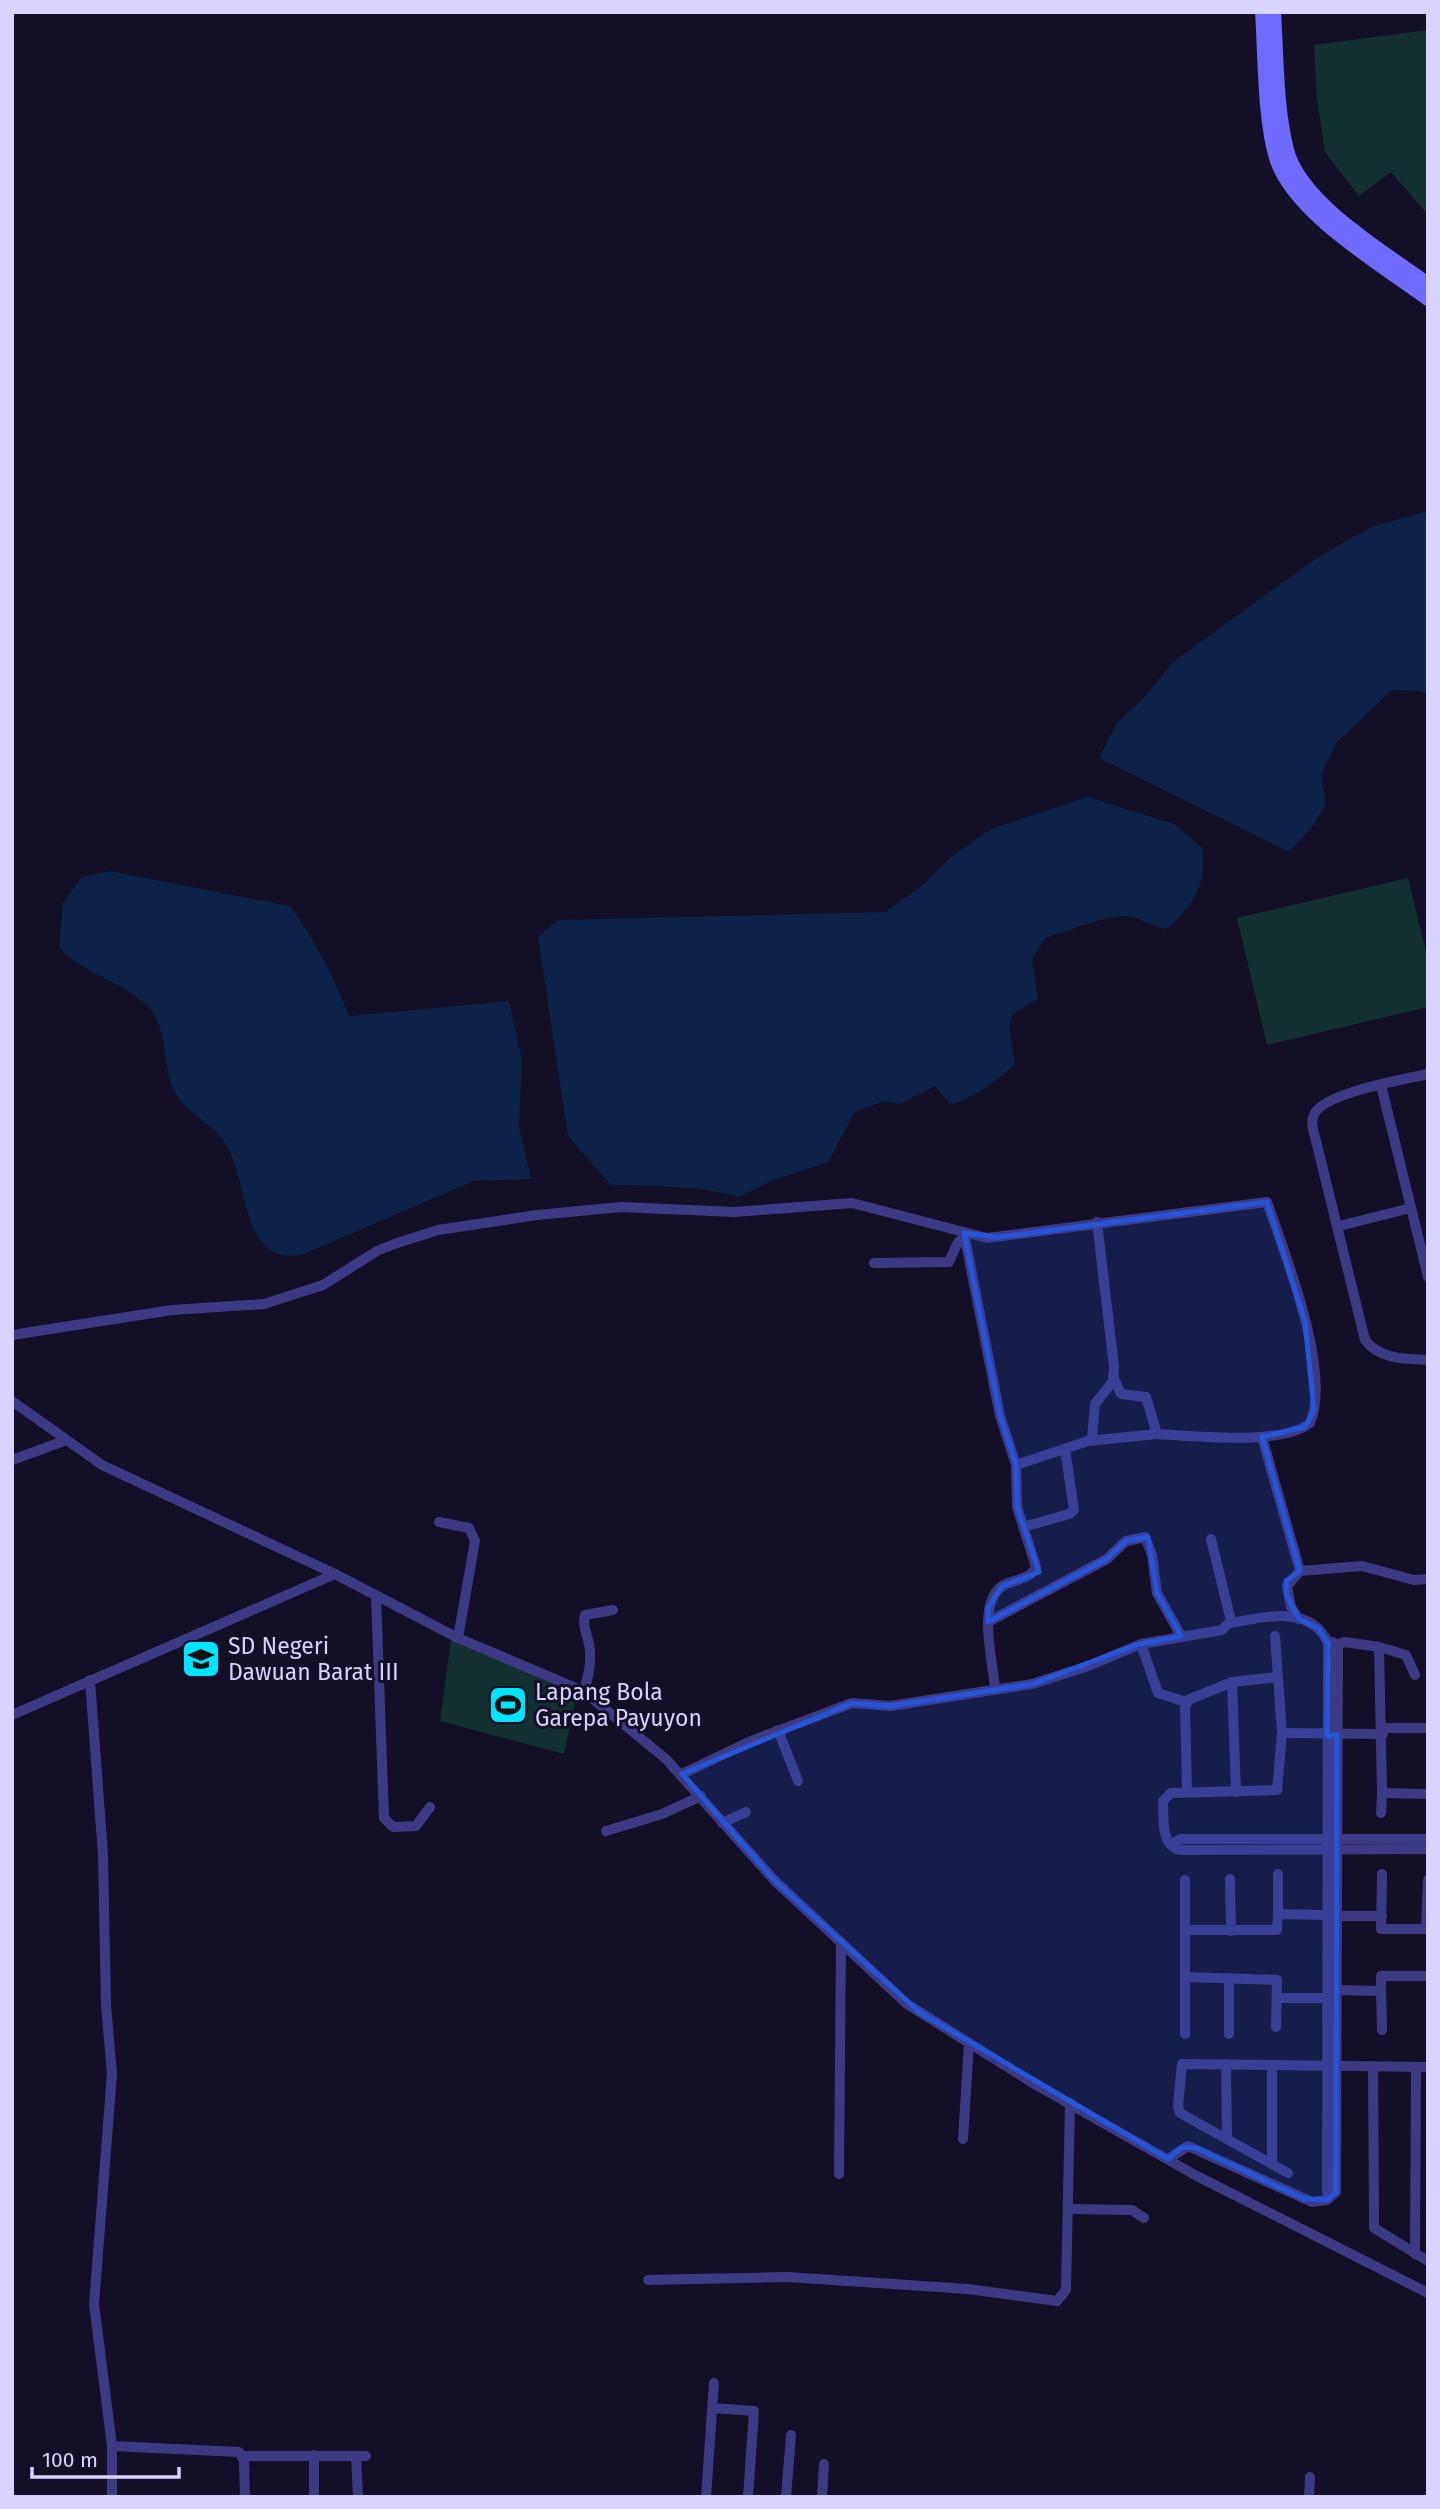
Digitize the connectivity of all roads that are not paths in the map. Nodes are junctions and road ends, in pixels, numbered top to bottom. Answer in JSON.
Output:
{"nodes":[{"id":1,"x":1262,"y":12,"type":"edge"},
{"id":2,"x":1274,"y":12,"type":"edge"},
{"id":3,"x":1277,"y":121,"type":"junction"},
{"id":4,"x":1428,"y":285,"type":"edge"},
{"id":5,"x":1428,"y":299,"type":"edge"},
{"id":6,"x":1428,"y":1074,"type":"edge"},
{"id":7,"x":1381,"y":1084,"type":"junction"},
{"id":8,"x":1411,"y":1208,"type":"junction"},
{"id":9,"x":1097,"y":1222,"type":"junction"},
{"id":10,"x":1339,"y":1226,"type":"junction"},
{"id":11,"x":965,"y":1235,"type":"junction"},
{"id":12,"x":874,"y":1263,"type":"dead end"},
{"id":13,"x":1428,"y":1277,"type":"edge"},
{"id":14,"x":12,"y":1335,"type":"edge"},
{"id":15,"x":1428,"y":1360,"type":"edge"},
{"id":16,"x":1113,"y":1376,"type":"junction"},
{"id":17,"x":12,"y":1401,"type":"edge"},
{"id":18,"x":1157,"y":1434,"type":"junction"},
{"id":19,"x":1262,"y":1437,"type":"junction"},
{"id":20,"x":64,"y":1441,"type":"junction"},
{"id":21,"x":1088,"y":1441,"type":"junction"},
{"id":22,"x":1065,"y":1449,"type":"junction"},
{"id":23,"x":12,"y":1460,"type":"edge"},
{"id":24,"x":1016,"y":1465,"type":"junction"},
{"id":25,"x":439,"y":1522,"type":"dead end"},
{"id":26,"x":1023,"y":1527,"type":"junction"},
{"id":27,"x":1210,"y":1539,"type":"dead end"},
{"id":28,"x":1300,"y":1571,"type":"junction"},
{"id":29,"x":335,"y":1574,"type":"junction"},
{"id":30,"x":1428,"y":1578,"type":"edge"},
{"id":31,"x":376,"y":1596,"type":"junction"},
{"id":32,"x":613,"y":1610,"type":"dead end"},
{"id":33,"x":1299,"y":1619,"type":"junction"},
{"id":34,"x":988,"y":1622,"type":"junction"},
{"id":35,"x":1230,"y":1623,"type":"junction"},
{"id":36,"x":1181,"y":1636,"type":"junction"},
{"id":37,"x":1275,"y":1636,"type":"dead end"},
{"id":38,"x":458,"y":1638,"type":"junction"},
{"id":39,"x":1141,"y":1644,"type":"junction"},
{"id":40,"x":1332,"y":1644,"type":"junction"},
{"id":41,"x":1379,"y":1647,"type":"junction"},
{"id":42,"x":1415,"y":1675,"type":"dead end"},
{"id":43,"x":1278,"y":1677,"type":"junction"},
{"id":44,"x":90,"y":1680,"type":"junction"},
{"id":45,"x":1232,"y":1682,"type":"junction"},
{"id":46,"x":995,"y":1688,"type":"junction"},
{"id":47,"x":583,"y":1691,"type":"junction"},
{"id":48,"x":1186,"y":1702,"type":"junction"},
{"id":49,"x":12,"y":1715,"type":"edge"},
{"id":50,"x":1428,"y":1728,"type":"edge"},
{"id":51,"x":778,"y":1730,"type":"junction"},
{"id":52,"x":1383,"y":1731,"type":"junction"},
{"id":53,"x":1282,"y":1733,"type":"junction"},
{"id":54,"x":1332,"y":1735,"type":"junction"},
{"id":55,"x":682,"y":1774,"type":"junction"},
{"id":56,"x":798,"y":1781,"type":"dead end"},
{"id":57,"x":1187,"y":1791,"type":"junction"},
{"id":58,"x":1236,"y":1792,"type":"junction"},
{"id":59,"x":1382,"y":1793,"type":"junction"},
{"id":60,"x":1428,"y":1794,"type":"edge"},
{"id":61,"x":701,"y":1796,"type":"junction"},
{"id":62,"x":430,"y":1807,"type":"dead end"},
{"id":63,"x":746,"y":1812,"type":"dead end"},
{"id":64,"x":1381,"y":1813,"type":"dead end"},
{"id":65,"x":722,"y":1823,"type":"junction"},
{"id":66,"x":606,"y":1831,"type":"dead end"},
{"id":67,"x":1428,"y":1839,"type":"edge"},
{"id":68,"x":1412,"y":1844,"type":"junction"},
{"id":69,"x":1332,"y":1845,"type":"junction"},
{"id":70,"x":1428,"y":1849,"type":"edge"},
{"id":71,"x":1278,"y":1874,"type":"dead end"},
{"id":72,"x":1382,"y":1874,"type":"dead end"},
{"id":73,"x":1230,"y":1879,"type":"dead end"},
{"id":74,"x":1185,"y":1880,"type":"dead end"},
{"id":75,"x":1428,"y":1880,"type":"edge"},
{"id":76,"x":1278,"y":1914,"type":"junction"},
{"id":77,"x":1331,"y":1916,"type":"junction"},
{"id":78,"x":1381,"y":1916,"type":"junction"},
{"id":79,"x":1427,"y":1929,"type":"edge"},
{"id":80,"x":1185,"y":1930,"type":"junction"},
{"id":81,"x":1231,"y":1930,"type":"junction"},
{"id":82,"x":841,"y":1942,"type":"junction"},
{"id":83,"x":1428,"y":1976,"type":"edge"},
{"id":84,"x":1185,"y":1977,"type":"junction"},
{"id":85,"x":1230,"y":1978,"type":"junction"},
{"id":86,"x":1428,"y":1982,"type":"edge"},
{"id":87,"x":1335,"y":1990,"type":"junction"},
{"id":88,"x":1381,"y":1991,"type":"junction"},
{"id":89,"x":1277,"y":1998,"type":"junction"},
{"id":90,"x":1327,"y":1998,"type":"junction"},
{"id":91,"x":1276,"y":2027,"type":"dead end"},
{"id":92,"x":1382,"y":2030,"type":"dead end"},
{"id":93,"x":1185,"y":2034,"type":"dead end"},
{"id":94,"x":1229,"y":2034,"type":"dead end"},
{"id":95,"x":969,"y":2043,"type":"junction"},
{"id":96,"x":1226,"y":2064,"type":"junction"},
{"id":97,"x":1272,"y":2066,"type":"junction"},
{"id":98,"x":1332,"y":2066,"type":"junction"},
{"id":99,"x":1373,"y":2066,"type":"junction"},
{"id":100,"x":1416,"y":2067,"type":"junction"},
{"id":101,"x":1428,"y":2067,"type":"edge"},
{"id":102,"x":1070,"y":2103,"type":"junction"},
{"id":103,"x":1227,"y":2138,"type":"junction"},
{"id":104,"x":963,"y":2139,"type":"dead end"},
{"id":105,"x":1168,"y":2159,"type":"junction"},
{"id":106,"x":1272,"y":2164,"type":"junction"},
{"id":107,"x":1288,"y":2173,"type":"dead end"},
{"id":108,"x":839,"y":2174,"type":"dead end"},
{"id":109,"x":1068,"y":2209,"type":"junction"},
{"id":110,"x":1144,"y":2218,"type":"dead end"},
{"id":111,"x":1415,"y":2253,"type":"junction"},
{"id":112,"x":1428,"y":2261,"type":"edge"},
{"id":113,"x":648,"y":2280,"type":"dead end"},
{"id":114,"x":1428,"y":2293,"type":"edge"},
{"id":115,"x":714,"y":2383,"type":"dead end"},
{"id":116,"x":712,"y":2408,"type":"junction"},
{"id":117,"x":791,"y":2435,"type":"dead end"},
{"id":118,"x":112,"y":2446,"type":"junction"},
{"id":119,"x":314,"y":2455,"type":"junction"},
{"id":120,"x":242,"y":2456,"type":"junction"},
{"id":121,"x":824,"y":2464,"type":"dead end"},
{"id":122,"x":1310,"y":2477,"type":"dead end"},
{"id":123,"x":112,"y":2497,"type":"edge"},
{"id":124,"x":245,"y":2497,"type":"edge"},
{"id":125,"x":314,"y":2497,"type":"edge"},
{"id":126,"x":358,"y":2497,"type":"edge"},
{"id":127,"x":706,"y":2497,"type":"edge"},
{"id":128,"x":748,"y":2497,"type":"edge"},
{"id":129,"x":786,"y":2497,"type":"edge"},
{"id":130,"x":822,"y":2497,"type":"edge"},
{"id":131,"x":1309,"y":2497,"type":"edge"}],
"edges":[{"from":1,"to":3,"type":"street"},
{"from":2,"to":3,"type":"street"},
{"from":3,"to":4,"type":"street"},
{"from":3,"to":5,"type":"street"},
{"from":6,"to":7,"type":"street"},
{"from":7,"to":8,"type":"street"},
{"from":7,"to":10,"type":"street"},
{"from":8,"to":10,"type":"street"},
{"from":8,"to":13,"type":"street"},
{"from":9,"to":11,"type":"street"},
{"from":9,"to":16,"type":"street"},
{"from":9,"to":19,"type":"street"},
{"from":10,"to":15,"type":"street"},
{"from":11,"to":12,"type":"street"},
{"from":11,"to":14,"type":"street"},
{"from":11,"to":24,"type":"street"},
{"from":16,"to":18,"type":"street"},
{"from":16,"to":21,"type":"street"},
{"from":17,"to":20,"type":"street"},
{"from":18,"to":19,"type":"street"},
{"from":18,"to":21,"type":"street"},
{"from":19,"to":28,"type":"street"},
{"from":20,"to":23,"type":"street"},
{"from":20,"to":29,"type":"street"},
{"from":21,"to":22,"type":"street"},
{"from":22,"to":24,"type":"street"},
{"from":22,"to":26,"type":"street"},
{"from":24,"to":26,"type":"street"},
{"from":25,"to":38,"type":"street"},
{"from":26,"to":34,"type":"street"},
{"from":27,"to":35,"type":"street"},
{"from":28,"to":30,"type":"street"},
{"from":28,"to":33,"type":"street"},
{"from":29,"to":31,"type":"street"},
{"from":29,"to":44,"type":"street"},
{"from":31,"to":38,"type":"street"},
{"from":31,"to":62,"type":"street"},
{"from":32,"to":47,"type":"street"},
{"from":33,"to":35,"type":"street"},
{"from":33,"to":40,"type":"street"},
{"from":34,"to":36,"type":"street"},
{"from":34,"to":46,"type":"street"},
{"from":35,"to":36,"type":"street"},
{"from":36,"to":39,"type":"street"},
{"from":37,"to":43,"type":"street"},
{"from":38,"to":47,"type":"street"},
{"from":39,"to":46,"type":"street"},
{"from":39,"to":48,"type":"street"},
{"from":40,"to":41,"type":"street"},
{"from":40,"to":54,"type":"street"},
{"from":41,"to":42,"type":"street"},
{"from":41,"to":52,"type":"street"},
{"from":43,"to":45,"type":"street"},
{"from":43,"to":53,"type":"street"},
{"from":44,"to":49,"type":"street"},
{"from":44,"to":118,"type":"street"},
{"from":45,"to":48,"type":"street"},
{"from":45,"to":58,"type":"street"},
{"from":46,"to":51,"type":"street"},
{"from":47,"to":55,"type":"street"},
{"from":48,"to":57,"type":"street"},
{"from":50,"to":52,"type":"street"},
{"from":51,"to":55,"type":"street"},
{"from":51,"to":56,"type":"street"},
{"from":52,"to":54,"type":"street"},
{"from":52,"to":59,"type":"street"},
{"from":53,"to":54,"type":"street"},
{"from":53,"to":58,"type":"street"},
{"from":54,"to":69,"type":"street"},
{"from":55,"to":61,"type":"street"},
{"from":57,"to":58,"type":"street"},
{"from":57,"to":69,"type":"street"},
{"from":59,"to":60,"type":"street"},
{"from":59,"to":64,"type":"street"},
{"from":61,"to":65,"type":"street"},
{"from":61,"to":66,"type":"street"},
{"from":63,"to":65,"type":"street"},
{"from":65,"to":82,"type":"street"},
{"from":67,"to":68,"type":"street"},
{"from":68,"to":69,"type":"street"},
{"from":68,"to":70,"type":"street"},
{"from":69,"to":77,"type":"street"},
{"from":71,"to":76,"type":"street"},
{"from":72,"to":78,"type":"street"},
{"from":73,"to":81,"type":"street"},
{"from":74,"to":80,"type":"street"},
{"from":75,"to":79,"type":"street"},
{"from":76,"to":77,"type":"street"},
{"from":76,"to":81,"type":"street"},
{"from":77,"to":78,"type":"street"},
{"from":77,"to":87,"type":"street"},
{"from":77,"to":90,"type":"street"},
{"from":78,"to":79,"type":"street"},
{"from":80,"to":81,"type":"street"},
{"from":80,"to":84,"type":"street"},
{"from":82,"to":95,"type":"street"},
{"from":82,"to":108,"type":"street"},
{"from":83,"to":86,"type":"street"},
{"from":83,"to":88,"type":"street"},
{"from":84,"to":85,"type":"street"},
{"from":84,"to":93,"type":"street"},
{"from":85,"to":89,"type":"street"},
{"from":85,"to":94,"type":"street"},
{"from":87,"to":88,"type":"street"},
{"from":87,"to":98,"type":"street"},
{"from":88,"to":92,"type":"street"},
{"from":89,"to":90,"type":"street"},
{"from":89,"to":91,"type":"street"},
{"from":90,"to":98,"type":"street"},
{"from":95,"to":102,"type":"street"},
{"from":95,"to":104,"type":"street"},
{"from":96,"to":97,"type":"street"},
{"from":96,"to":103,"type":"street"},
{"from":96,"to":103,"type":"street"},
{"from":97,"to":98,"type":"street"},
{"from":97,"to":106,"type":"street"},
{"from":98,"to":99,"type":"street"},
{"from":98,"to":105,"type":"street"},
{"from":99,"to":100,"type":"street"},
{"from":99,"to":111,"type":"street"},
{"from":100,"to":101,"type":"street"},
{"from":100,"to":111,"type":"street"},
{"from":102,"to":105,"type":"street"},
{"from":102,"to":109,"type":"street"},
{"from":103,"to":106,"type":"street"},
{"from":105,"to":114,"type":"street"},
{"from":106,"to":107,"type":"street"},
{"from":109,"to":110,"type":"street"},
{"from":109,"to":113,"type":"street"},
{"from":111,"to":112,"type":"street"},
{"from":115,"to":116,"type":"street"},
{"from":116,"to":127,"type":"street"},
{"from":116,"to":128,"type":"street"},
{"from":117,"to":129,"type":"street"},
{"from":118,"to":120,"type":"street"},
{"from":118,"to":123,"type":"street"},
{"from":119,"to":120,"type":"street"},
{"from":119,"to":125,"type":"street"},
{"from":119,"to":126,"type":"street"},
{"from":120,"to":124,"type":"street"},
{"from":121,"to":130,"type":"street"},
{"from":122,"to":131,"type":"street"}]}
